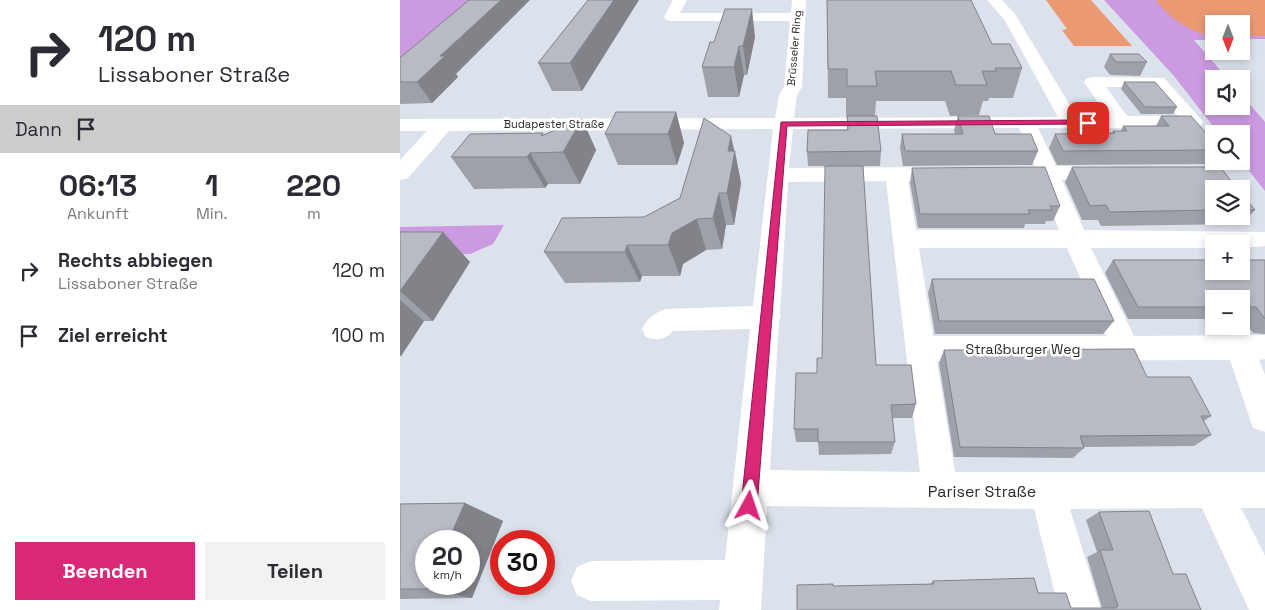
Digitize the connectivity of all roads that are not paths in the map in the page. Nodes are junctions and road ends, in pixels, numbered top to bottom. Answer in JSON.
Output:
{"nodes":[{"id":1,"x":680,"y":0,"type":"edge"},
{"id":2,"x":744,"y":0,"type":"edge"},
{"id":3,"x":785,"y":0,"type":"edge"},
{"id":4,"x":799,"y":0,"type":"edge"},
{"id":5,"x":994,"y":0,"type":"edge"},
{"id":6,"x":739,"y":17,"type":"junction"},
{"id":7,"x":788,"y":17,"type":"junction"},
{"id":8,"x":779,"y":35,"type":"dead end"},
{"id":9,"x":779,"y":78,"type":"dead end"},
{"id":10,"x":788,"y":95,"type":"junction"},
{"id":11,"x":1121,"y":122,"type":"junction"},
{"id":12,"x":1026,"y":123,"type":"junction"},
{"id":13,"x":1072,"y":123,"type":"junction"},
{"id":14,"x":402,"y":124,"type":"edge"},
{"id":15,"x":444,"y":124,"type":"junction"},
{"id":16,"x":784,"y":124,"type":"junction"},
{"id":17,"x":1048,"y":172,"type":"junction"},
{"id":18,"x":400,"y":173,"type":"edge"},
{"id":19,"x":1128,"y":173,"type":"edge"},
{"id":20,"x":896,"y":174,"type":"junction"},
{"id":21,"x":778,"y":175,"type":"junction"},
{"id":22,"x":1075,"y":238,"type":"junction"},
{"id":23,"x":907,"y":239,"type":"junction"},
{"id":24,"x":1260,"y":239,"type":"dead end"},
{"id":25,"x":766,"y":317,"type":"junction"},
{"id":26,"x":656,"y":329,"type":"dead end"},
{"id":27,"x":1252,"y":348,"type":"edge"},
{"id":28,"x":921,"y":349,"type":"junction"},
{"id":29,"x":1126,"y":349,"type":"junction"},
{"id":30,"x":1265,"y":417,"type":"edge"},
{"id":31,"x":751,"y":488,"type":"junction"},
{"id":32,"x":1265,"y":490,"type":"edge"},
{"id":33,"x":940,"y":491,"type":"junction"},
{"id":34,"x":1047,"y":491,"type":"junction"},
{"id":35,"x":1213,"y":491,"type":"junction"},
{"id":36,"x":591,"y":581,"type":"dead end"},
{"id":37,"x":741,"y":595,"type":"edge"},
{"id":38,"x":1265,"y":599,"type":"edge"},
{"id":39,"x":1080,"y":610,"type":"edge"}],
"edges":[{"from":1,"to":6,"type":"street"},
{"from":2,"to":6,"type":"street"},
{"from":3,"to":7,"type":"street","name":"Brüsseler Ring"},
{"from":4,"to":7,"type":"street","name":"Brüsseler Ring"},
{"from":5,"to":13,"type":"street"},
{"from":6,"to":7,"type":"street"},
{"from":7,"to":8,"type":"street","name":"Brüsseler Ring"},
{"from":7,"to":10,"type":"street","name":"Brüsseler Ring"},
{"from":9,"to":10,"type":"street","name":"Brüsseler Ring"},
{"from":10,"to":16,"type":"street","name":"Brüsseler Ring"},
{"from":11,"to":11,"type":"street","name":"Budapester Straße"},
{"from":11,"to":13,"type":"street","name":"Budapester Straße"},
{"from":12,"to":13,"type":"street","name":"Budapester Straße"},
{"from":12,"to":16,"type":"street","name":"Budapester Straße"},
{"from":12,"to":17,"type":"street"},
{"from":14,"to":15,"type":"street","name":"Budapester Straße"},
{"from":15,"to":16,"type":"street","name":"Budapester Straße"},
{"from":15,"to":18,"type":"street"},
{"from":16,"to":21,"type":"street","name":"Brüsseler Ring"},
{"from":17,"to":19,"type":"street"},
{"from":17,"to":20,"type":"street"},
{"from":17,"to":22,"type":"street"},
{"from":20,"to":21,"type":"street"},
{"from":20,"to":23,"type":"street"},
{"from":21,"to":25,"type":"street","name":"Brüsseler Ring"},
{"from":22,"to":23,"type":"street"},
{"from":22,"to":24,"type":"street"},
{"from":22,"to":29,"type":"street"},
{"from":23,"to":28,"type":"street"},
{"from":25,"to":26,"type":"street"},
{"from":25,"to":31,"type":"street","name":"Brüsseler Ring"},
{"from":27,"to":29,"type":"street","name":"Straßburger Weg"},
{"from":27,"to":30,"type":"street","name":"Straßburger Weg"},
{"from":28,"to":29,"type":"street","name":"Straßburger Weg"},
{"from":28,"to":33,"type":"street"},
{"from":31,"to":33,"type":"street","name":"Pariser Straße"},
{"from":31,"to":37,"type":"street","name":"Brüsseler Ring"},
{"from":32,"to":35,"type":"street","name":"Pariser Straße"},
{"from":33,"to":34,"type":"street","name":"Pariser Straße"},
{"from":34,"to":35,"type":"street","name":"Pariser Straße"},
{"from":34,"to":39,"type":"street"},
{"from":35,"to":38,"type":"street"},
{"from":36,"to":37,"type":"street"}]}
